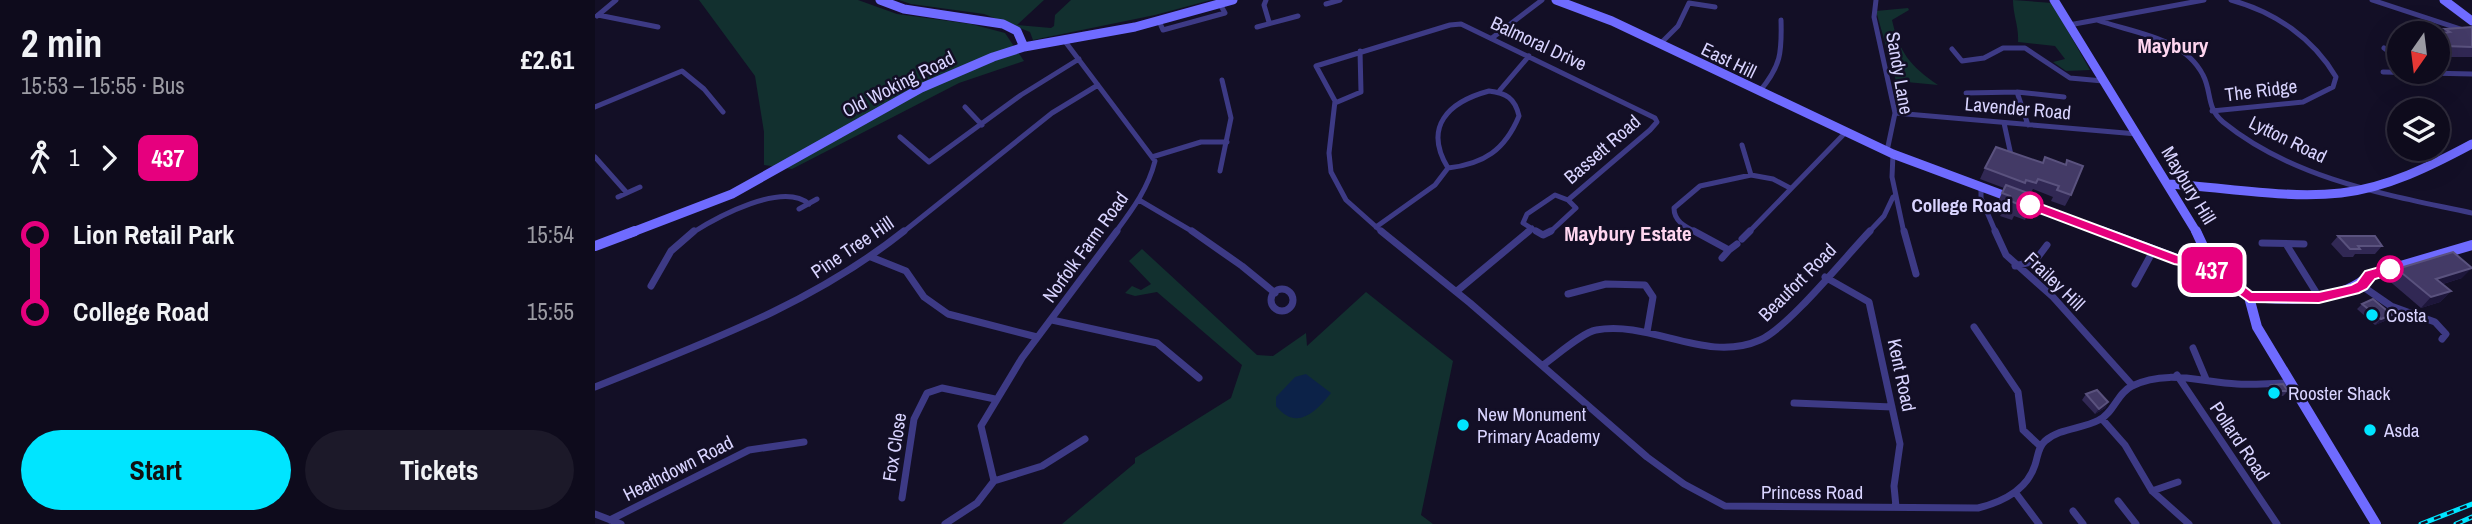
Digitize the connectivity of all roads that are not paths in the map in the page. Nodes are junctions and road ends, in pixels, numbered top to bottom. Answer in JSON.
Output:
{"nodes":[{"id":1,"x":616,"y":0,"type":"edge"},
{"id":2,"x":880,"y":0,"type":"edge"},
{"id":3,"x":1233,"y":0,"type":"edge"},
{"id":4,"x":1266,"y":0,"type":"edge"},
{"id":5,"x":1340,"y":0,"type":"edge"},
{"id":6,"x":1542,"y":0,"type":"edge"},
{"id":7,"x":1556,"y":0,"type":"edge"},
{"id":8,"x":1679,"y":0,"type":"edge"},
{"id":9,"x":1876,"y":0,"type":"edge"},
{"id":10,"x":2055,"y":0,"type":"edge"},
{"id":11,"x":2204,"y":0,"type":"edge"},
{"id":12,"x":2231,"y":0,"type":"edge"},
{"id":13,"x":2372,"y":0,"type":"edge"},
{"id":14,"x":2444,"y":0,"type":"edge"},
{"id":15,"x":1689,"y":3,"type":"junction"},
{"id":16,"x":1326,"y":4,"type":"dead end"},
{"id":17,"x":1714,"y":7,"type":"dead end"},
{"id":18,"x":596,"y":16,"type":"edge"},
{"id":19,"x":1298,"y":16,"type":"dead end"},
{"id":20,"x":1781,"y":20,"type":"dead end"},
{"id":21,"x":2097,"y":20,"type":"junction"},
{"id":22,"x":2472,"y":21,"type":"edge"},
{"id":23,"x":1269,"y":22,"type":"junction"},
{"id":24,"x":2069,"y":25,"type":"junction"},
{"id":25,"x":658,"y":27,"type":"dead end"},
{"id":26,"x":1257,"y":27,"type":"dead end"},
{"id":27,"x":2472,"y":33,"type":"edge"},
{"id":28,"x":1492,"y":38,"type":"junction"},
{"id":29,"x":1064,"y":40,"type":"junction"},
{"id":30,"x":1660,"y":44,"type":"junction"},
{"id":31,"x":1024,"y":47,"type":"junction"},
{"id":32,"x":2384,"y":48,"type":"dead end"},
{"id":33,"x":1952,"y":49,"type":"dead end"},
{"id":34,"x":2387,"y":50,"type":"edge"},
{"id":35,"x":1360,"y":51,"type":"junction"},
{"id":36,"x":1529,"y":56,"type":"junction"},
{"id":37,"x":1079,"y":60,"type":"junction"},
{"id":38,"x":2383,"y":72,"type":"dead end"},
{"id":39,"x":2387,"y":72,"type":"edge"},
{"id":40,"x":2450,"y":73,"type":"edge"},
{"id":41,"x":2472,"y":74,"type":"edge"},
{"id":42,"x":1222,"y":80,"type":"dead end"},
{"id":43,"x":2103,"y":81,"type":"junction"},
{"id":44,"x":1098,"y":85,"type":"junction"},
{"id":45,"x":1500,"y":90,"type":"junction"},
{"id":46,"x":1759,"y":92,"type":"junction"},
{"id":47,"x":2017,"y":92,"type":"junction"},
{"id":48,"x":1966,"y":93,"type":"dead end"},
{"id":49,"x":2064,"y":97,"type":"dead end"},
{"id":50,"x":1335,"y":103,"type":"junction"},
{"id":51,"x":595,"y":107,"type":"edge"},
{"id":52,"x":965,"y":107,"type":"dead end"},
{"id":53,"x":2212,"y":111,"type":"junction"},
{"id":54,"x":723,"y":112,"type":"dead end"},
{"id":55,"x":1895,"y":113,"type":"junction"},
{"id":56,"x":1657,"y":122,"type":"joint"},
{"id":57,"x":2004,"y":123,"type":"junction"},
{"id":58,"x":982,"y":125,"type":"junction"},
{"id":59,"x":2028,"y":125,"type":"junction"},
{"id":60,"x":1845,"y":133,"type":"junction"},
{"id":61,"x":2137,"y":134,"type":"junction"},
{"id":62,"x":900,"y":137,"type":"dead end"},
{"id":63,"x":1227,"y":142,"type":"junction"},
{"id":64,"x":2472,"y":144,"type":"edge"},
{"id":65,"x":1742,"y":145,"type":"dead end"},
{"id":66,"x":1890,"y":153,"type":"junction"},
{"id":67,"x":2011,"y":155,"type":"edge"},
{"id":68,"x":1152,"y":156,"type":"junction"},
{"id":69,"x":595,"y":157,"type":"edge"},
{"id":70,"x":1448,"y":168,"type":"junction"},
{"id":71,"x":1220,"y":171,"type":"dead end"},
{"id":72,"x":1751,"y":175,"type":"junction"},
{"id":73,"x":2168,"y":184,"type":"junction"},
{"id":74,"x":640,"y":187,"type":"dead end"},
{"id":75,"x":1981,"y":187,"type":"junction"},
{"id":76,"x":1790,"y":188,"type":"junction"},
{"id":77,"x":2364,"y":188,"type":"junction"},
{"id":78,"x":627,"y":193,"type":"junction"},
{"id":79,"x":618,"y":197,"type":"dead end"},
{"id":80,"x":1893,"y":197,"type":"junction"},
{"id":81,"x":817,"y":200,"type":"dead end"},
{"id":82,"x":1139,"y":200,"type":"junction"},
{"id":83,"x":1568,"y":200,"type":"junction"},
{"id":84,"x":711,"y":202,"type":"junction"},
{"id":85,"x":809,"y":204,"type":"junction"},
{"id":86,"x":799,"y":209,"type":"dead end"},
{"id":87,"x":2472,"y":213,"type":"edge"},
{"id":88,"x":719,"y":218,"type":"junction"},
{"id":89,"x":1376,"y":227,"type":"junction"},
{"id":90,"x":1532,"y":228,"type":"junction"},
{"id":91,"x":2262,"y":243,"type":"dead end"},
{"id":92,"x":2286,"y":244,"type":"junction"},
{"id":93,"x":2304,"y":244,"type":"dead end"},
{"id":94,"x":2047,"y":245,"type":"dead end"},
{"id":95,"x":2472,"y":245,"type":"edge"},
{"id":96,"x":595,"y":246,"type":"edge"},
{"id":97,"x":1729,"y":250,"type":"junction"},
{"id":98,"x":2153,"y":251,"type":"junction"},
{"id":99,"x":871,"y":257,"type":"junction"},
{"id":100,"x":1722,"y":258,"type":"dead end"},
{"id":101,"x":2206,"y":264,"type":"junction"},
{"id":102,"x":2015,"y":266,"type":"junction"},
{"id":103,"x":1916,"y":274,"type":"dead end"},
{"id":104,"x":1825,"y":277,"type":"junction"},
{"id":105,"x":2135,"y":284,"type":"dead end"},
{"id":106,"x":651,"y":286,"type":"dead end"},
{"id":107,"x":2362,"y":286,"type":"junction"},
{"id":108,"x":1457,"y":291,"type":"junction"},
{"id":109,"x":1275,"y":293,"type":"dead end"},
{"id":110,"x":1568,"y":294,"type":"dead end"},
{"id":111,"x":2249,"y":297,"type":"junction"},
{"id":112,"x":2319,"y":297,"type":"junction"},
{"id":113,"x":1052,"y":320,"type":"junction"},
{"id":114,"x":1974,"y":327,"type":"dead end"},
{"id":115,"x":1647,"y":332,"type":"junction"},
{"id":116,"x":1037,"y":337,"type":"junction"},
{"id":117,"x":2442,"y":339,"type":"dead end"},
{"id":118,"x":2193,"y":348,"type":"dead end"},
{"id":119,"x":1543,"y":365,"type":"junction"},
{"id":120,"x":2177,"y":375,"type":"junction"},
{"id":121,"x":1199,"y":378,"type":"dead end"},
{"id":122,"x":2206,"y":379,"type":"junction"},
{"id":123,"x":2290,"y":383,"type":"junction"},
{"id":124,"x":2132,"y":385,"type":"junction"},
{"id":125,"x":595,"y":387,"type":"edge"},
{"id":126,"x":995,"y":399,"type":"junction"},
{"id":127,"x":1794,"y":403,"type":"dead end"},
{"id":128,"x":1892,"y":407,"type":"junction"},
{"id":129,"x":2102,"y":419,"type":"junction"},
{"id":130,"x":1085,"y":439,"type":"dead end"},
{"id":131,"x":804,"y":442,"type":"dead end"},
{"id":132,"x":2041,"y":446,"type":"junction"},
{"id":133,"x":994,"y":481,"type":"junction"},
{"id":134,"x":2178,"y":482,"type":"dead end"},
{"id":135,"x":2152,"y":491,"type":"junction"},
{"id":136,"x":2015,"y":492,"type":"junction"},
{"id":137,"x":902,"y":498,"type":"dead end"},
{"id":138,"x":2118,"y":500,"type":"dead end"},
{"id":139,"x":1896,"y":507,"type":"junction"},
{"id":140,"x":2073,"y":511,"type":"dead end"},
{"id":141,"x":595,"y":514,"type":"edge"},
{"id":142,"x":610,"y":520,"type":"junction"},
{"id":143,"x":621,"y":524,"type":"edge"},
{"id":144,"x":945,"y":524,"type":"edge"},
{"id":145,"x":2039,"y":524,"type":"edge"},
{"id":146,"x":2083,"y":524,"type":"edge"},
{"id":147,"x":2136,"y":524,"type":"edge"},
{"id":148,"x":2189,"y":524,"type":"edge"},
{"id":149,"x":2277,"y":524,"type":"edge"},
{"id":150,"x":2376,"y":524,"type":"edge"}],
"edges":[{"from":1,"to":18,"type":"street"},
{"from":2,"to":31,"type":"street"},
{"from":3,"to":29,"type":"street","name":"Old Woking Road"},
{"from":4,"to":23,"type":"street"},
{"from":5,"to":16,"type":"street"},
{"from":6,"to":28,"type":"street"},
{"from":7,"to":30,"type":"street","name":"East Hill"},
{"from":8,"to":15,"type":"street"},
{"from":9,"to":55,"type":"street","name":"Sandy Lane"},
{"from":10,"to":24,"type":"street","name":"Maybury Hill"},
{"from":11,"to":21,"type":"street"},
{"from":12,"to":53,"type":"street","name":"The Ridge"},
{"from":13,"to":27,"type":"street"},
{"from":14,"to":22,"type":"street"},
{"from":15,"to":17,"type":"street"},
{"from":15,"to":30,"type":"street"},
{"from":18,"to":25,"type":"street"},
{"from":19,"to":23,"type":"street"},
{"from":20,"to":46,"type":"street"},
{"from":21,"to":24,"type":"street"},
{"from":21,"to":53,"type":"street"},
{"from":23,"to":26,"type":"street"},
{"from":24,"to":43,"type":"street","name":"Maybury Hill"},
{"from":28,"to":35,"type":"street","name":"Balmoral Drive"},
{"from":28,"to":36,"type":"street","name":"Balmoral Drive"},
{"from":29,"to":31,"type":"street","name":"Old Woking Road"},
{"from":29,"to":37,"type":"street"},
{"from":30,"to":46,"type":"street","name":"East Hill"},
{"from":31,"to":84,"type":"street","name":"Old Woking Road"},
{"from":32,"to":34,"type":"street"},
{"from":33,"to":43,"type":"street"},
{"from":35,"to":50,"type":"street"},
{"from":35,"to":50,"type":"street","name":"Balmoral Drive"},
{"from":36,"to":45,"type":"street"},
{"from":36,"to":56,"type":"street","name":"Balmoral Drive"},
{"from":37,"to":44,"type":"street"},
{"from":37,"to":58,"type":"street"},
{"from":38,"to":39,"type":"street"},
{"from":40,"to":41,"type":"street"},
{"from":42,"to":63,"type":"street"},
{"from":43,"to":61,"type":"street","name":"Maybury Hill"},
{"from":44,"to":68,"type":"street"},
{"from":44,"to":99,"type":"street","name":"Pine Tree Hill"},
{"from":45,"to":70,"type":"street"},
{"from":45,"to":70,"type":"street"},
{"from":46,"to":60,"type":"street","name":"East Hill"},
{"from":47,"to":48,"type":"street"},
{"from":47,"to":49,"type":"street"},
{"from":47,"to":59,"type":"street"},
{"from":50,"to":89,"type":"street"},
{"from":51,"to":54,"type":"street"},
{"from":52,"to":58,"type":"street"},
{"from":53,"to":77,"type":"street","name":"Lytton Road"},
{"from":55,"to":57,"type":"street","name":"Lavender Road"},
{"from":55,"to":66,"type":"street","name":"Sandy Lane"},
{"from":56,"to":83,"type":"street","name":"Bassett Road"},
{"from":57,"to":59,"type":"street","name":"Lavender Road"},
{"from":57,"to":67,"type":"street"},
{"from":58,"to":62,"type":"street"},
{"from":59,"to":61,"type":"street","name":"Lavender Road"},
{"from":60,"to":66,"type":"street","name":"East Hill"},
{"from":60,"to":76,"type":"street"},
{"from":61,"to":73,"type":"street","name":"Maybury Hill"},
{"from":63,"to":68,"type":"street"},
{"from":63,"to":71,"type":"street"},
{"from":64,"to":77,"type":"street"},
{"from":65,"to":72,"type":"street"},
{"from":66,"to":75,"type":"street"},
{"from":66,"to":80,"type":"street","name":"Sandy Lane"},
{"from":68,"to":82,"type":"street","name":"Norfolk Farm Road"},
{"from":69,"to":78,"type":"street"},
{"from":70,"to":89,"type":"street"},
{"from":72,"to":76,"type":"street"},
{"from":72,"to":97,"type":"street"},
{"from":73,"to":77,"type":"street"},
{"from":73,"to":101,"type":"street","name":"Maybury Hill"},
{"from":74,"to":78,"type":"street"},
{"from":75,"to":98,"type":"street"},
{"from":75,"to":102,"type":"street","name":"Frailey Hill"},
{"from":76,"to":97,"type":"street"},
{"from":77,"to":87,"type":"street","name":"Lytton Road"},
{"from":78,"to":79,"type":"street"},
{"from":80,"to":103,"type":"street","name":"Sandy Lane"},
{"from":80,"to":104,"type":"street","name":"Beaufort Road"},
{"from":81,"to":85,"type":"street"},
{"from":82,"to":109,"type":"street"},
{"from":82,"to":113,"type":"street","name":"Norfolk Farm Road"},
{"from":83,"to":90,"type":"street","name":"Bassett Road"},
{"from":83,"to":90,"type":"street","name":"Bassett Road"},
{"from":84,"to":88,"type":"street"},
{"from":84,"to":96,"type":"street","name":"Old Woking Road"},
{"from":85,"to":86,"type":"street"},
{"from":85,"to":88,"type":"street"},
{"from":88,"to":106,"type":"street"},
{"from":89,"to":108,"type":"street","name":"Princess Road"},
{"from":90,"to":108,"type":"street"},
{"from":91,"to":92,"type":"street"},
{"from":92,"to":93,"type":"street"},
{"from":92,"to":112,"type":"street"},
{"from":94,"to":102,"type":"street"},
{"from":95,"to":107,"type":"street"},
{"from":97,"to":100,"type":"street"},
{"from":98,"to":101,"type":"street"},
{"from":98,"to":105,"type":"street"},
{"from":99,"to":116,"type":"street"},
{"from":99,"to":125,"type":"street","name":"Pine Tree Hill"},
{"from":101,"to":111,"type":"street"},
{"from":102,"to":124,"type":"street","name":"Frailey Hill"},
{"from":104,"to":115,"type":"street","name":"Beaufort Road"},
{"from":104,"to":128,"type":"street","name":"Kent Road"},
{"from":107,"to":112,"type":"street"},
{"from":107,"to":117,"type":"street"},
{"from":108,"to":119,"type":"street","name":"Princess Road"},
{"from":110,"to":115,"type":"street"},
{"from":111,"to":112,"type":"street"},
{"from":111,"to":123,"type":"street"},
{"from":113,"to":116,"type":"street","name":"Norfolk Farm Road"},
{"from":113,"to":121,"type":"street"},
{"from":114,"to":132,"type":"street"},
{"from":115,"to":119,"type":"street","name":"Beaufort Road"},
{"from":116,"to":126,"type":"street","name":"Norfolk Farm Road"},
{"from":118,"to":122,"type":"street"},
{"from":119,"to":139,"type":"street","name":"Princess Road"},
{"from":120,"to":122,"type":"street"},
{"from":120,"to":124,"type":"street"},
{"from":120,"to":149,"type":"street","name":"Pollard Road"},
{"from":122,"to":123,"type":"street"},
{"from":123,"to":150,"type":"street"},
{"from":124,"to":129,"type":"street"},
{"from":126,"to":133,"type":"street","name":"Norfolk Farm Road"},
{"from":126,"to":137,"type":"street","name":"Fox Close"},
{"from":127,"to":128,"type":"street"},
{"from":128,"to":139,"type":"street","name":"Kent Road"},
{"from":129,"to":132,"type":"street"},
{"from":129,"to":135,"type":"street"},
{"from":130,"to":133,"type":"street"},
{"from":131,"to":142,"type":"street","name":"Heathdown Road"},
{"from":132,"to":136,"type":"street"},
{"from":133,"to":144,"type":"street"},
{"from":134,"to":135,"type":"street"},
{"from":135,"to":148,"type":"street"},
{"from":136,"to":139,"type":"street","name":"Princess Road"},
{"from":136,"to":145,"type":"street"},
{"from":138,"to":147,"type":"street"},
{"from":140,"to":146,"type":"street"},
{"from":141,"to":142,"type":"street"},
{"from":142,"to":143,"type":"street"}]}
